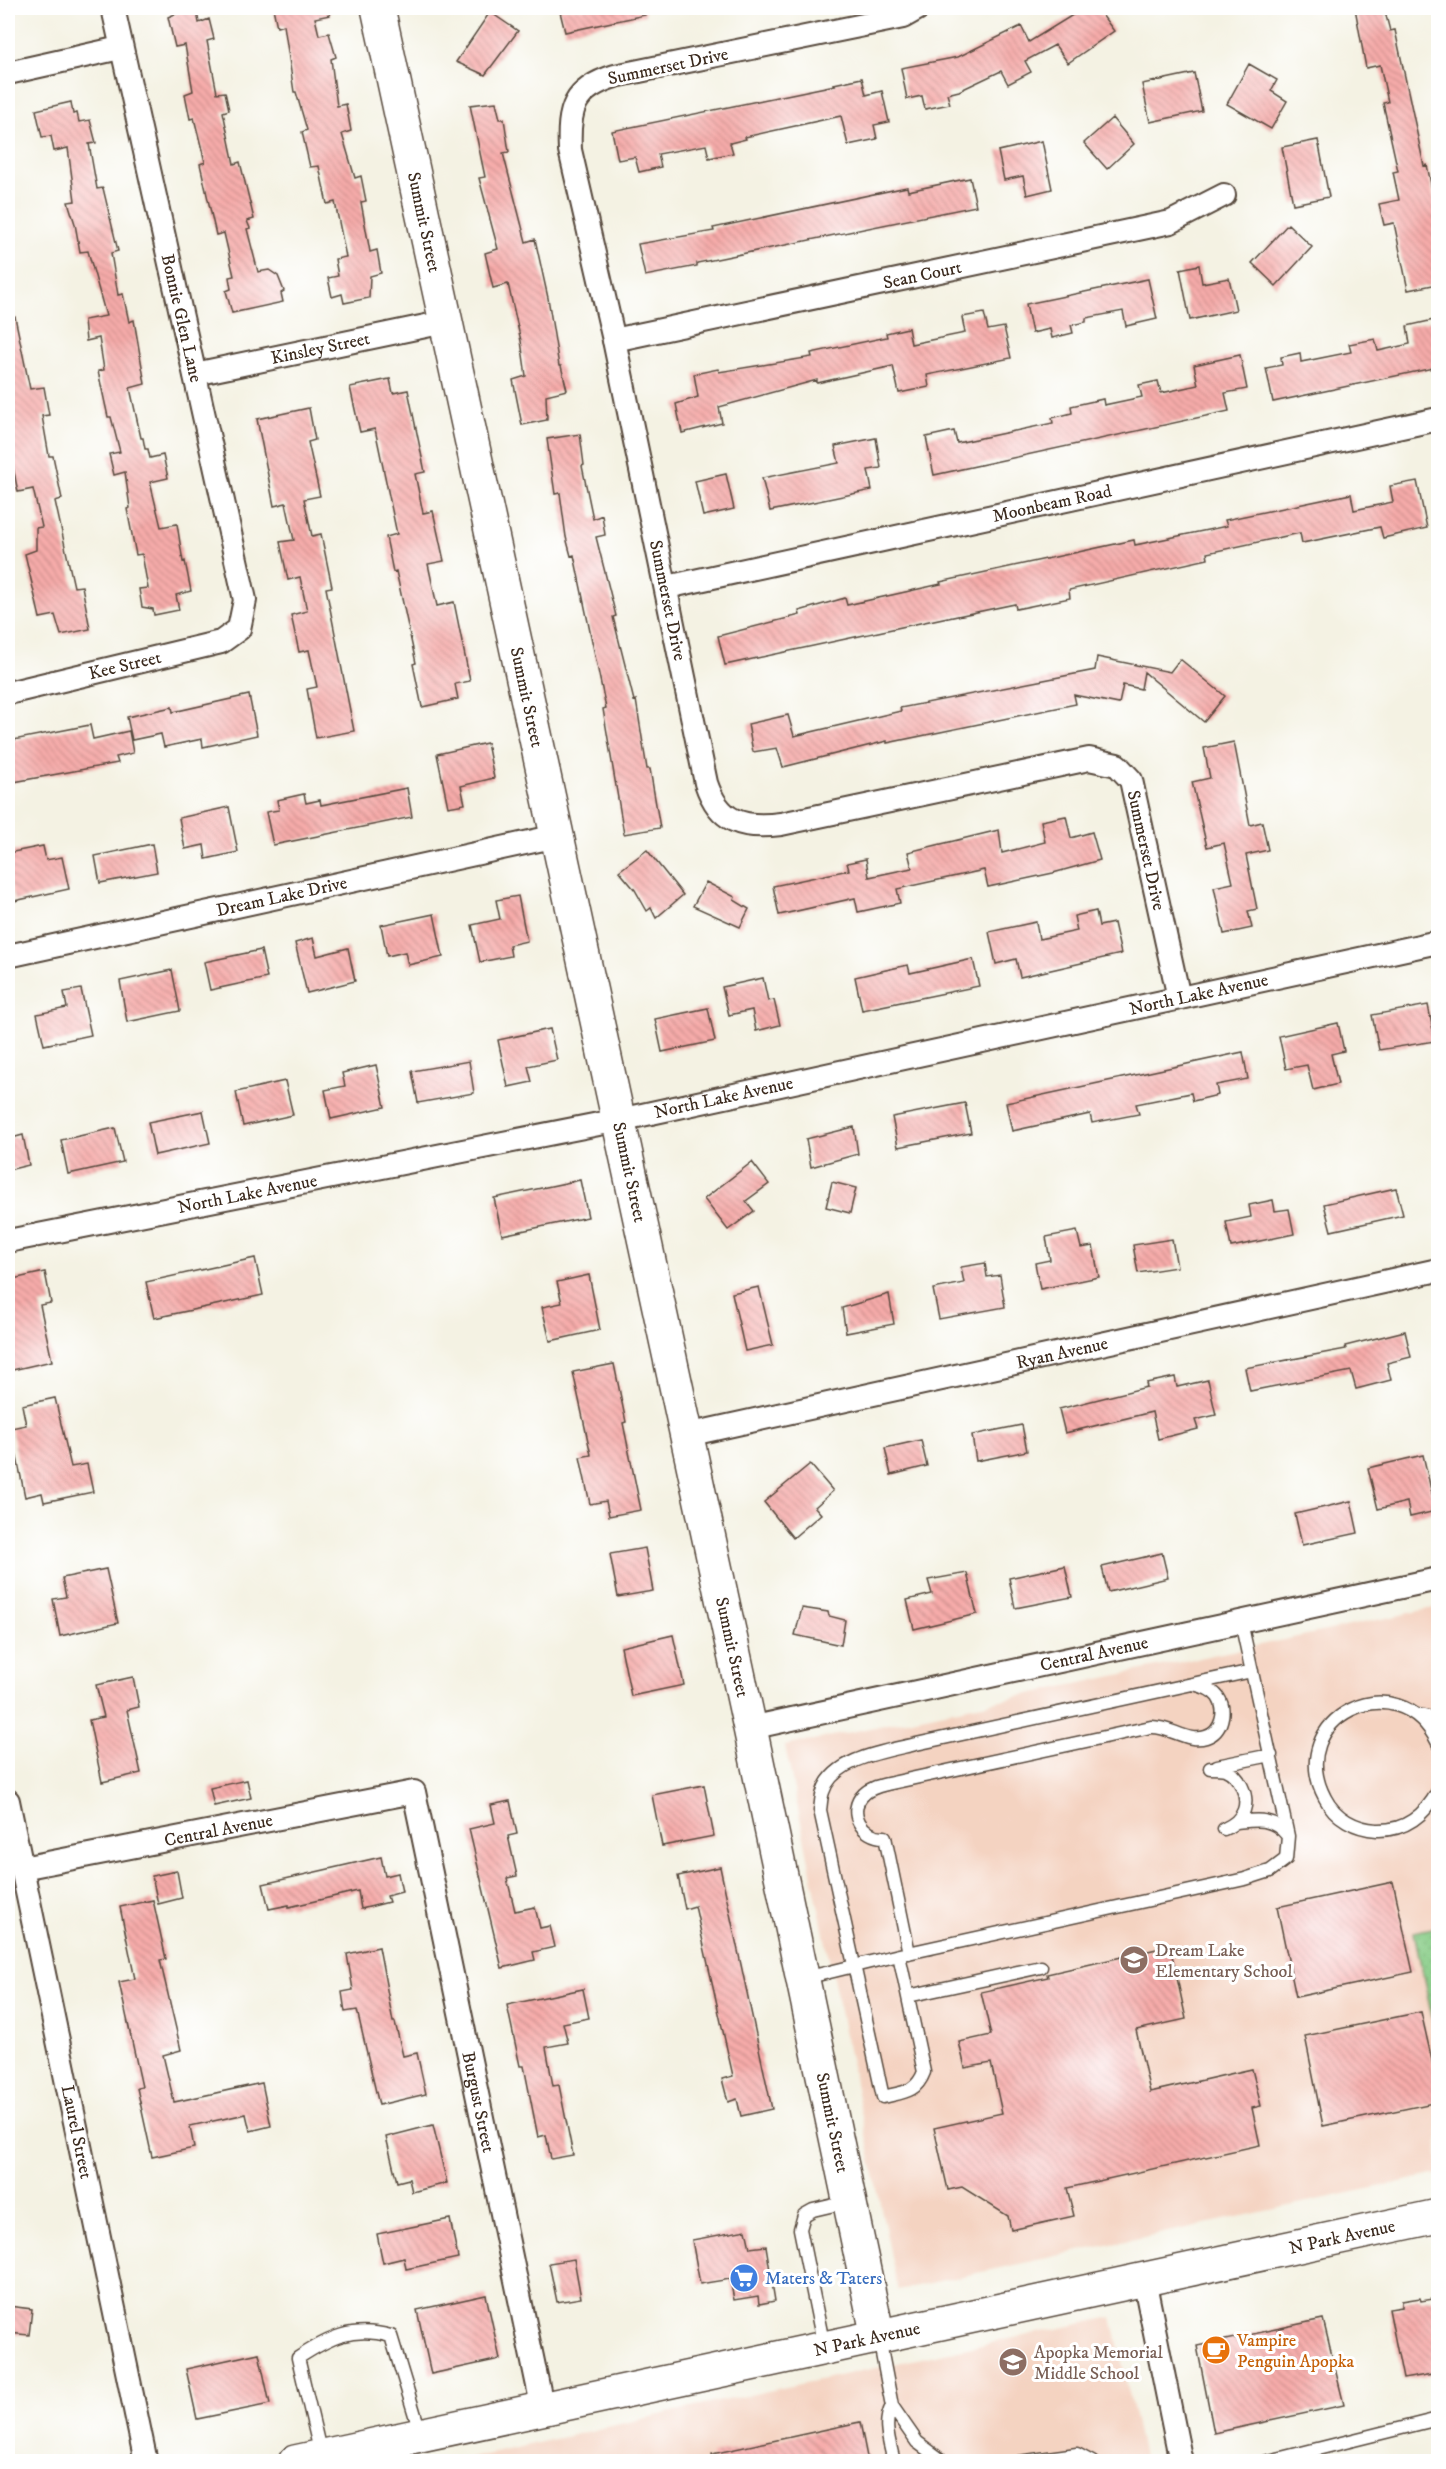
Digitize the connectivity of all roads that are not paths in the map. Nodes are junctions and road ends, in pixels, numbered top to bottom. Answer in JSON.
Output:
{"nodes":[{"id":1,"x":113,"y":8,"type":"edge"},
{"id":2,"x":378,"y":8,"type":"edge"},
{"id":3,"x":920,"y":8,"type":"edge"},
{"id":4,"x":120,"y":48,"type":"junction"},
{"id":5,"x":8,"y":73,"type":"edge"},
{"id":6,"x":1224,"y":195,"type":"dead end"},
{"id":7,"x":445,"y":322,"type":"junction"},
{"id":8,"x":614,"y":340,"type":"junction"},
{"id":9,"x":195,"y":374,"type":"junction"},
{"id":10,"x":1438,"y":419,"type":"edge"},
{"id":11,"x":667,"y":587,"type":"junction"},
{"id":12,"x":240,"y":629,"type":"joint"},
{"id":13,"x":8,"y":691,"type":"edge"},
{"id":14,"x":557,"y":836,"type":"junction"},
{"id":15,"x":1438,"y":942,"type":"edge"},
{"id":16,"x":8,"y":956,"type":"edge"},
{"id":17,"x":1179,"y":998,"type":"junction"},
{"id":18,"x":618,"y":1120,"type":"junction"},
{"id":19,"x":8,"y":1241,"type":"edge"},
{"id":20,"x":1438,"y":1270,"type":"edge"},
{"id":21,"x":687,"y":1435,"type":"junction"},
{"id":22,"x":1438,"y":1579,"type":"edge"},
{"id":23,"x":1241,"y":1622,"type":"junction"},
{"id":24,"x":1252,"y":1671,"type":"junction"},
{"id":25,"x":1193,"y":1683,"type":"junction"},
{"id":26,"x":1418,"y":1715,"type":"junction"},
{"id":27,"x":1438,"y":1719,"type":"edge"},
{"id":28,"x":750,"y":1728,"type":"junction"},
{"id":29,"x":1438,"y":1743,"type":"edge"},
{"id":30,"x":1270,"y":1755,"type":"junction"},
{"id":31,"x":1438,"y":1791,"type":"edge"},
{"id":32,"x":414,"y":1792,"type":"joint"},
{"id":33,"x":1438,"y":1797,"type":"edge"},
{"id":34,"x":8,"y":1801,"type":"edge"},
{"id":35,"x":1426,"y":1811,"type":"junction"},
{"id":36,"x":1237,"y":1822,"type":"junction"},
{"id":37,"x":1224,"y":1829,"type":"dead end"},
{"id":38,"x":1288,"y":1836,"type":"junction"},
{"id":39,"x":22,"y":1868,"type":"junction"},
{"id":40,"x":904,"y":1954,"type":"junction"},
{"id":41,"x":854,"y":1967,"type":"junction"},
{"id":42,"x":1041,"y":1967,"type":"dead end"},
{"id":43,"x":803,"y":1979,"type":"junction"},
{"id":44,"x":908,"y":1996,"type":"junction"},
{"id":45,"x":850,"y":2202,"type":"junction"},
{"id":46,"x":1438,"y":2216,"type":"edge"},
{"id":47,"x":1144,"y":2278,"type":"junction"},
{"id":48,"x":878,"y":2337,"type":"junction"},
{"id":49,"x":825,"y":2348,"type":"junction"},
{"id":50,"x":892,"y":2406,"type":"junction"},
{"id":51,"x":543,"y":2410,"type":"junction"},
{"id":52,"x":1438,"y":2419,"type":"edge"},
{"id":53,"x":421,"y":2436,"type":"junction"},
{"id":54,"x":308,"y":2459,"type":"edge"},
{"id":55,"x":146,"y":2462,"type":"edge"},
{"id":56,"x":894,"y":2462,"type":"edge"},
{"id":57,"x":944,"y":2462,"type":"edge"},
{"id":58,"x":1019,"y":2462,"type":"edge"},
{"id":59,"x":1092,"y":2462,"type":"edge"},
{"id":60,"x":1181,"y":2462,"type":"edge"},
{"id":61,"x":1265,"y":2462,"type":"edge"}],
"edges":[{"from":1,"to":4,"type":"street","name":"Bonnie Glen Lane"},
{"from":2,"to":7,"type":"street","name":"Summit Street"},
{"from":3,"to":8,"type":"street","name":"Summerset Drive"},
{"from":4,"to":5,"type":"street"},
{"from":4,"to":9,"type":"street","name":"Bonnie Glen Lane"},
{"from":6,"to":8,"type":"street","name":"Sean Court"},
{"from":7,"to":9,"type":"street","name":"Kinsley Street"},
{"from":7,"to":14,"type":"street","name":"Summit Street"},
{"from":8,"to":11,"type":"street","name":"Summerset Drive"},
{"from":9,"to":12,"type":"street","name":"Bonnie Glen Lane"},
{"from":10,"to":11,"type":"street","name":"Moonbeam Road"},
{"from":11,"to":17,"type":"street","name":"Summerset Drive"},
{"from":12,"to":13,"type":"street","name":"Kee Street"},
{"from":14,"to":16,"type":"street","name":"Dream Lake Drive"},
{"from":14,"to":18,"type":"street","name":"Summit Street"},
{"from":15,"to":17,"type":"street","name":"North Lake Avenue"},
{"from":17,"to":18,"type":"street","name":"North Lake Avenue"},
{"from":18,"to":19,"type":"street","name":"North Lake Avenue"},
{"from":18,"to":21,"type":"street","name":"Summit Street"},
{"from":20,"to":21,"type":"street","name":"Ryan Avenue"},
{"from":21,"to":28,"type":"street","name":"Summit Street"},
{"from":22,"to":23,"type":"street","name":"Central Avenue"},
{"from":23,"to":24,"type":"lane"},
{"from":23,"to":28,"type":"street","name":"Central Avenue"},
{"from":24,"to":25,"type":"lane"},
{"from":24,"to":30,"type":"lane"},
{"from":25,"to":40,"type":"lane"},
{"from":25,"to":41,"type":"lane"},
{"from":26,"to":27,"type":"lane"},
{"from":26,"to":29,"type":"lane"},
{"from":26,"to":35,"type":"lane"},
{"from":28,"to":43,"type":"street","name":"Summit Street"},
{"from":30,"to":36,"type":"lane"},
{"from":30,"to":38,"type":"lane"},
{"from":31,"to":35,"type":"lane"},
{"from":32,"to":39,"type":"street","name":"Central Avenue"},
{"from":32,"to":51,"type":"street","name":"Burgust Street"},
{"from":33,"to":35,"type":"lane"},
{"from":34,"to":39,"type":"street","name":"Laurel Street"},
{"from":36,"to":37,"type":"lane"},
{"from":36,"to":38,"type":"lane"},
{"from":38,"to":40,"type":"lane"},
{"from":39,"to":55,"type":"street","name":"Laurel Street"},
{"from":40,"to":41,"type":"lane"},
{"from":40,"to":44,"type":"lane"},
{"from":41,"to":43,"type":"lane"},
{"from":41,"to":44,"type":"lane"},
{"from":42,"to":44,"type":"lane"},
{"from":43,"to":45,"type":"street","name":"Summit Street"},
{"from":45,"to":48,"type":"street","name":"Summit Street"},
{"from":45,"to":49,"type":"lane"},
{"from":46,"to":47,"type":"street","name":"N Park Avenue"},
{"from":47,"to":48,"type":"street","name":"N Park Avenue"},
{"from":47,"to":60,"type":"street"},
{"from":48,"to":49,"type":"street","name":"N Park Avenue"},
{"from":48,"to":50,"type":"lane"},
{"from":49,"to":51,"type":"street","name":"N Park Avenue"},
{"from":50,"to":56,"type":"lane"},
{"from":50,"to":57,"type":"lane"},
{"from":51,"to":53,"type":"street","name":"N Park Avenue"},
{"from":52,"to":61,"type":"lane"},
{"from":53,"to":54,"type":"street","name":"N Park Avenue"},
{"from":53,"to":54,"type":"lane"},
{"from":58,"to":59,"type":"lane"}]}
